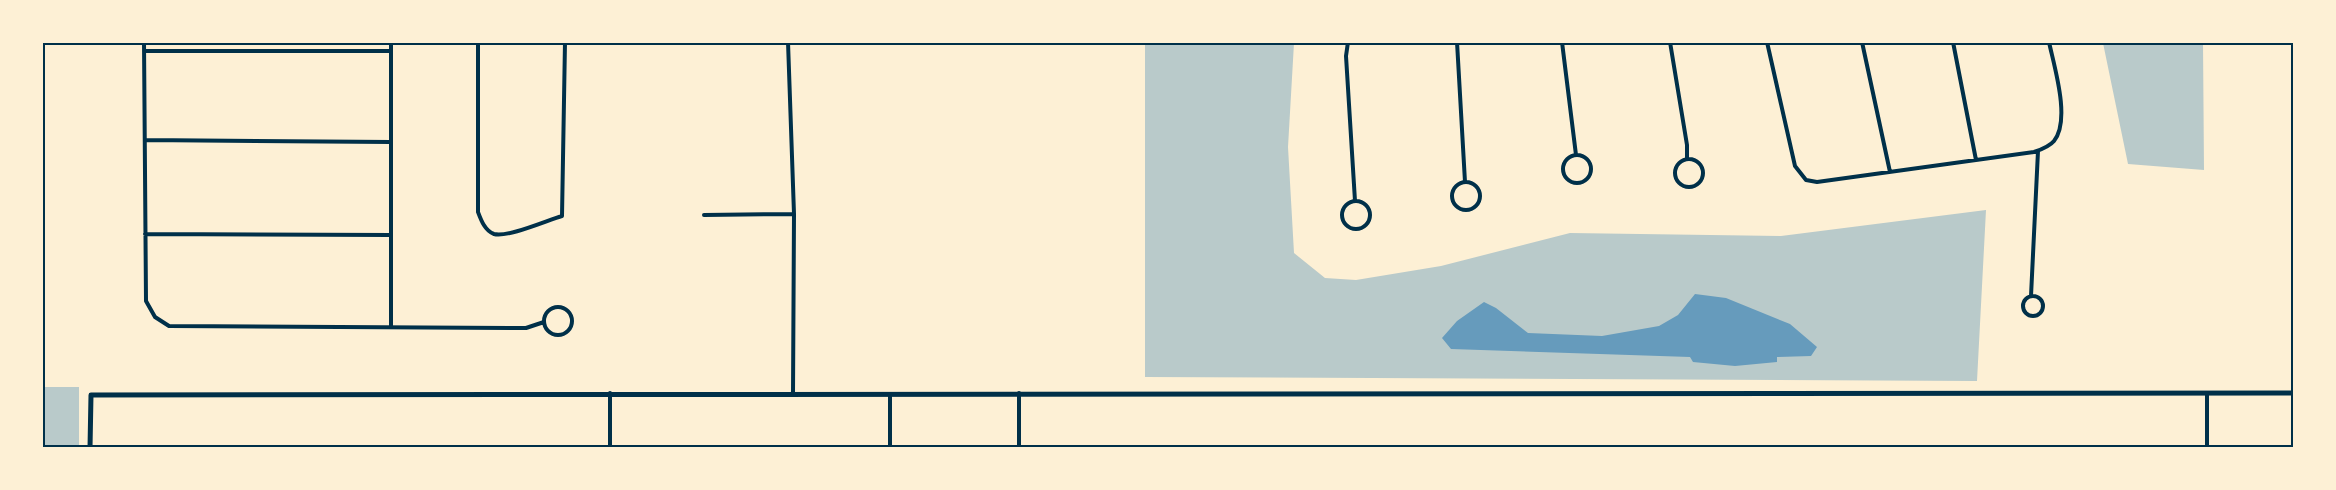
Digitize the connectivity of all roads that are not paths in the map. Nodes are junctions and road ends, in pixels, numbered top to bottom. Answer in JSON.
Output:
{"nodes":[{"id":1,"x":144,"y":42,"type":"edge"},
{"id":2,"x":391,"y":42,"type":"edge"},
{"id":3,"x":478,"y":42,"type":"edge"},
{"id":4,"x":564,"y":42,"type":"edge"},
{"id":5,"x":788,"y":42,"type":"edge"},
{"id":6,"x":1348,"y":42,"type":"edge"},
{"id":7,"x":1457,"y":42,"type":"edge"},
{"id":8,"x":1562,"y":42,"type":"edge"},
{"id":9,"x":1670,"y":42,"type":"edge"},
{"id":10,"x":1767,"y":42,"type":"edge"},
{"id":11,"x":1862,"y":42,"type":"edge"},
{"id":12,"x":1953,"y":42,"type":"edge"},
{"id":13,"x":2049,"y":42,"type":"edge"},
{"id":14,"x":144,"y":51,"type":"junction"},
{"id":15,"x":391,"y":51,"type":"junction"},
{"id":16,"x":145,"y":140,"type":"junction"},
{"id":17,"x":391,"y":142,"type":"junction"},
{"id":18,"x":2038,"y":150,"type":"junction"},
{"id":19,"x":1576,"y":155,"type":"junction"},
{"id":20,"x":1687,"y":159,"type":"junction"},
{"id":21,"x":1976,"y":160,"type":"junction"},
{"id":22,"x":1890,"y":172,"type":"junction"},
{"id":23,"x":1465,"y":182,"type":"junction"},
{"id":24,"x":1355,"y":201,"type":"junction"},
{"id":25,"x":794,"y":214,"type":"junction"},
{"id":26,"x":704,"y":215,"type":"dead end"},
{"id":27,"x":145,"y":234,"type":"junction"},
{"id":28,"x":391,"y":236,"type":"junction"},
{"id":29,"x":2031,"y":296,"type":"junction"},
{"id":30,"x":544,"y":322,"type":"junction"},
{"id":31,"x":391,"y":328,"type":"junction"},
{"id":32,"x":2207,"y":393,"type":"junction"},
{"id":33,"x":2294,"y":393,"type":"edge"},
{"id":34,"x":610,"y":394,"type":"junction"},
{"id":35,"x":793,"y":394,"type":"junction"},
{"id":36,"x":890,"y":394,"type":"junction"},
{"id":37,"x":1019,"y":394,"type":"junction"},
{"id":38,"x":90,"y":448,"type":"edge"},
{"id":39,"x":610,"y":448,"type":"edge"},
{"id":40,"x":890,"y":448,"type":"edge"},
{"id":41,"x":1019,"y":448,"type":"edge"},
{"id":42,"x":2207,"y":448,"type":"edge"}],
"edges":[{"from":1,"to":14,"type":"street"},
{"from":2,"to":15,"type":"street"},
{"from":3,"to":4,"type":"street"},
{"from":5,"to":25,"type":"street"},
{"from":6,"to":24,"type":"street"},
{"from":7,"to":23,"type":"street"},
{"from":8,"to":19,"type":"street"},
{"from":9,"to":20,"type":"street"},
{"from":10,"to":22,"type":"street"},
{"from":11,"to":22,"type":"street"},
{"from":12,"to":21,"type":"street"},
{"from":13,"to":18,"type":"street"},
{"from":14,"to":15,"type":"street"},
{"from":14,"to":16,"type":"street"},
{"from":15,"to":17,"type":"street"},
{"from":16,"to":17,"type":"street"},
{"from":16,"to":27,"type":"street"},
{"from":17,"to":28,"type":"street"},
{"from":18,"to":21,"type":"street"},
{"from":18,"to":29,"type":"street"},
{"from":19,"to":19,"type":"street"},
{"from":20,"to":20,"type":"street"},
{"from":21,"to":22,"type":"street"},
{"from":23,"to":23,"type":"street"},
{"from":24,"to":24,"type":"street"},
{"from":25,"to":26,"type":"street"},
{"from":25,"to":35,"type":"street"},
{"from":27,"to":28,"type":"street"},
{"from":27,"to":31,"type":"street"},
{"from":28,"to":31,"type":"street"},
{"from":29,"to":29,"type":"street"},
{"from":30,"to":30,"type":"street"},
{"from":30,"to":31,"type":"street"},
{"from":32,"to":33,"type":"street"},
{"from":32,"to":37,"type":"street"},
{"from":32,"to":42,"type":"street"},
{"from":34,"to":35,"type":"street"},
{"from":34,"to":38,"type":"street"},
{"from":34,"to":39,"type":"street"},
{"from":35,"to":36,"type":"street"},
{"from":36,"to":37,"type":"street"},
{"from":36,"to":40,"type":"street"},
{"from":37,"to":41,"type":"street"}]}
